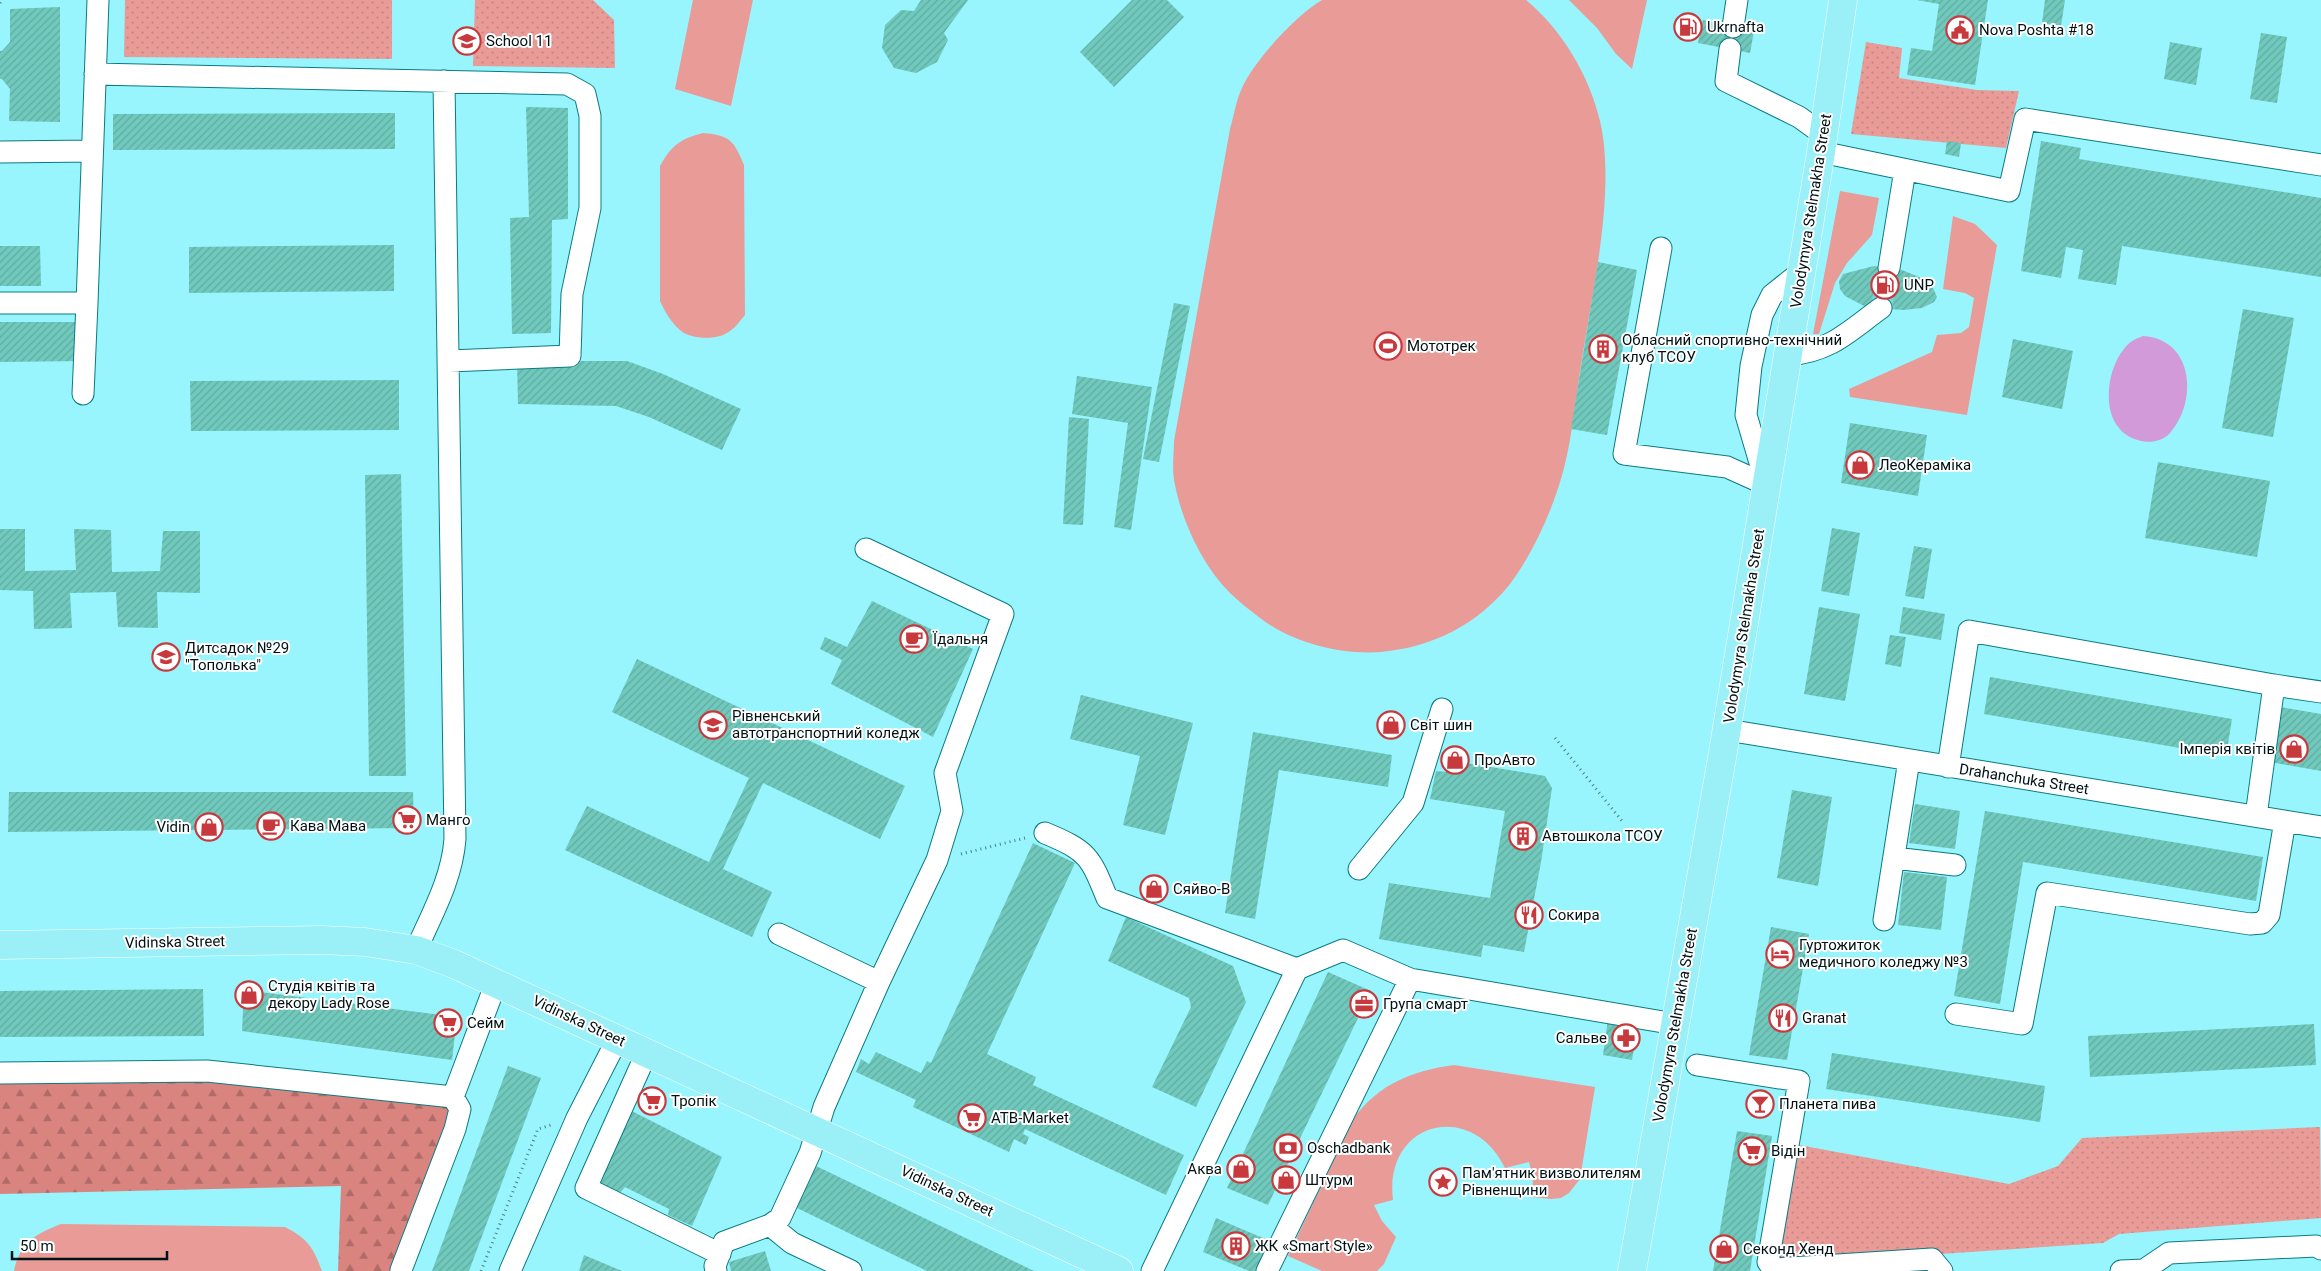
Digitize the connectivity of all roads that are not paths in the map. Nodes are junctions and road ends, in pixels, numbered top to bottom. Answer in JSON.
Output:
{"nodes":[{"id":1,"x":98,"y":0,"type":"edge"},
{"id":2,"x":1737,"y":0,"type":"edge"},
{"id":3,"x":1843,"y":0,"type":"edge"},
{"id":4,"x":1733,"y":27,"type":"dead end"},
{"id":5,"x":1730,"y":49,"type":"dead end"},
{"id":6,"x":95,"y":74,"type":"junction"},
{"id":7,"x":444,"y":81,"type":"junction"},
{"id":8,"x":1823,"y":144,"type":"junction"},
{"id":9,"x":92,"y":151,"type":"junction"},
{"id":10,"x":0,"y":152,"type":"edge"},
{"id":11,"x":2321,"y":165,"type":"edge"},
{"id":12,"x":1905,"y":170,"type":"junction"},
{"id":13,"x":1661,"y":248,"type":"dead end"},
{"id":14,"x":1890,"y":268,"type":"tunnel mouth"},
{"id":15,"x":1802,"y":271,"type":"junction"},
{"id":16,"x":87,"y":302,"type":"junction"},
{"id":17,"x":0,"y":303,"type":"edge"},
{"id":18,"x":1881,"y":308,"type":"tunnel mouth"},
{"id":19,"x":1788,"y":355,"type":"junction"},
{"id":20,"x":449,"y":361,"type":"junction"},
{"id":21,"x":83,"y":394,"type":"dead end"},
{"id":22,"x":1767,"y":486,"type":"junction"},
{"id":23,"x":866,"y":549,"type":"dead end"},
{"id":24,"x":2274,"y":686,"type":"junction"},
{"id":25,"x":2321,"y":692,"type":"edge"},
{"id":26,"x":1442,"y":710,"type":"dead end"},
{"id":27,"x":1727,"y":730,"type":"junction"},
{"id":28,"x":1909,"y":760,"type":"junction"},
{"id":29,"x":1948,"y":766,"type":"junction"},
{"id":30,"x":2256,"y":816,"type":"junction"},
{"id":31,"x":2285,"y":821,"type":"junction"},
{"id":32,"x":2321,"y":827,"type":"edge"},
{"id":33,"x":1045,"y":833,"type":"road end"},
{"id":34,"x":1894,"y":858,"type":"junction"},
{"id":35,"x":1955,"y":865,"type":"dead end"},
{"id":36,"x":1360,"y":869,"type":"dead end"},
{"id":37,"x":1884,"y":920,"type":"dead end"},
{"id":38,"x":779,"y":934,"type":"dead end"},
{"id":39,"x":0,"y":945,"type":"edge"},
{"id":40,"x":416,"y":950,"type":"junction"},
{"id":41,"x":1297,"y":969,"type":"junction"},
{"id":42,"x":1410,"y":979,"type":"junction"},
{"id":43,"x":879,"y":982,"type":"junction"},
{"id":44,"x":496,"y":983,"type":"junction"},
{"id":45,"x":1956,"y":1014,"type":"dead end"},
{"id":46,"x":1675,"y":1024,"type":"junction"},
{"id":47,"x":618,"y":1038,"type":"junction"},
{"id":48,"x":647,"y":1052,"type":"junction"},
{"id":49,"x":1697,"y":1065,"type":"dead end"},
{"id":50,"x":0,"y":1074,"type":"edge"},
{"id":51,"x":453,"y":1097,"type":"junction"},
{"id":52,"x":817,"y":1131,"type":"junction"},
{"id":53,"x":770,"y":1225,"type":"junction"},
{"id":54,"x":2321,"y":1249,"type":"edge"},
{"id":55,"x":718,"y":1262,"type":"edge"},
{"id":56,"x":1628,"y":1264,"type":"edge"},
{"id":57,"x":1936,"y":1267,"type":"edge"},
{"id":58,"x":401,"y":1270,"type":"edge"},
{"id":59,"x":2144,"y":1270,"type":"edge"},
{"id":60,"x":510,"y":1271,"type":"edge"},
{"id":61,"x":851,"y":1271,"type":"edge"},
{"id":62,"x":1119,"y":1271,"type":"edge"},
{"id":63,"x":1152,"y":1271,"type":"edge"},
{"id":64,"x":1267,"y":1271,"type":"edge"},
{"id":65,"x":2121,"y":1271,"type":"edge"}],
"edges":[{"from":1,"to":6,"type":"street"},
{"from":2,"to":4,"type":"street"},
{"from":3,"to":8,"type":"main road","name":"Volodymyra Stelmakha Street"},
{"from":5,"to":8,"type":"street"},
{"from":6,"to":7,"type":"street"},
{"from":6,"to":9,"type":"street"},
{"from":7,"to":20,"type":"street"},
{"from":7,"to":20,"type":"street"},
{"from":8,"to":12,"type":"street"},
{"from":8,"to":15,"type":"main road","name":"Volodymyra Stelmakha Street"},
{"from":9,"to":10,"type":"street"},
{"from":9,"to":16,"type":"street"},
{"from":11,"to":12,"type":"street"},
{"from":12,"to":14,"type":"street"},
{"from":13,"to":22,"type":"street"},
{"from":15,"to":19,"type":"main road","name":"Volodymyra Stelmakha Street"},
{"from":15,"to":22,"type":"street"},
{"from":16,"to":17,"type":"street"},
{"from":16,"to":21,"type":"street"},
{"from":18,"to":19,"type":"street"},
{"from":19,"to":22,"type":"main road","name":"Volodymyra Stelmakha Street"},
{"from":20,"to":40,"type":"street"},
{"from":22,"to":27,"type":"main road","name":"Volodymyra Stelmakha Street"},
{"from":23,"to":43,"type":"street"},
{"from":24,"to":25,"type":"street"},
{"from":24,"to":29,"type":"street"},
{"from":24,"to":30,"type":"street"},
{"from":26,"to":36,"type":"street"},
{"from":27,"to":28,"type":"street","name":"Drahanchuka Street"},
{"from":27,"to":46,"type":"main road","name":"Volodymyra Stelmakha Street"},
{"from":28,"to":29,"type":"street","name":"Drahanchuka Street"},
{"from":28,"to":34,"type":"street"},
{"from":29,"to":30,"type":"street","name":"Drahanchuka Street"},
{"from":30,"to":31,"type":"street","name":"Drahanchuka Street"},
{"from":31,"to":32,"type":"street","name":"Drahanchuka Street"},
{"from":31,"to":45,"type":"street"},
{"from":33,"to":41,"type":"street"},
{"from":34,"to":35,"type":"street"},
{"from":34,"to":37,"type":"street"},
{"from":38,"to":43,"type":"street"},
{"from":39,"to":40,"type":"main road","name":"Vidinska Street"},
{"from":40,"to":44,"type":"main road","name":"Vidinska Street"},
{"from":41,"to":42,"type":"street"},
{"from":41,"to":63,"type":"street"},
{"from":42,"to":46,"type":"street"},
{"from":42,"to":64,"type":"street"},
{"from":43,"to":52,"type":"street"},
{"from":44,"to":47,"type":"main road","name":"Vidinska Street"},
{"from":44,"to":51,"type":"street"},
{"from":46,"to":56,"type":"main road","name":"Volodymyra Stelmakha Street"},
{"from":47,"to":48,"type":"main road","name":"Vidinska Street"},
{"from":47,"to":60,"type":"street"},
{"from":48,"to":52,"type":"main road","name":"Vidinska Street"},
{"from":48,"to":55,"type":"street"},
{"from":49,"to":57,"type":"street"},
{"from":50,"to":51,"type":"street"},
{"from":51,"to":58,"type":"street"},
{"from":52,"to":53,"type":"street"},
{"from":52,"to":62,"type":"main road","name":"Vidinska Street"},
{"from":53,"to":55,"type":"street"},
{"from":53,"to":61,"type":"street"},
{"from":54,"to":59,"type":"street"},
{"from":59,"to":65,"type":"street"}]}
